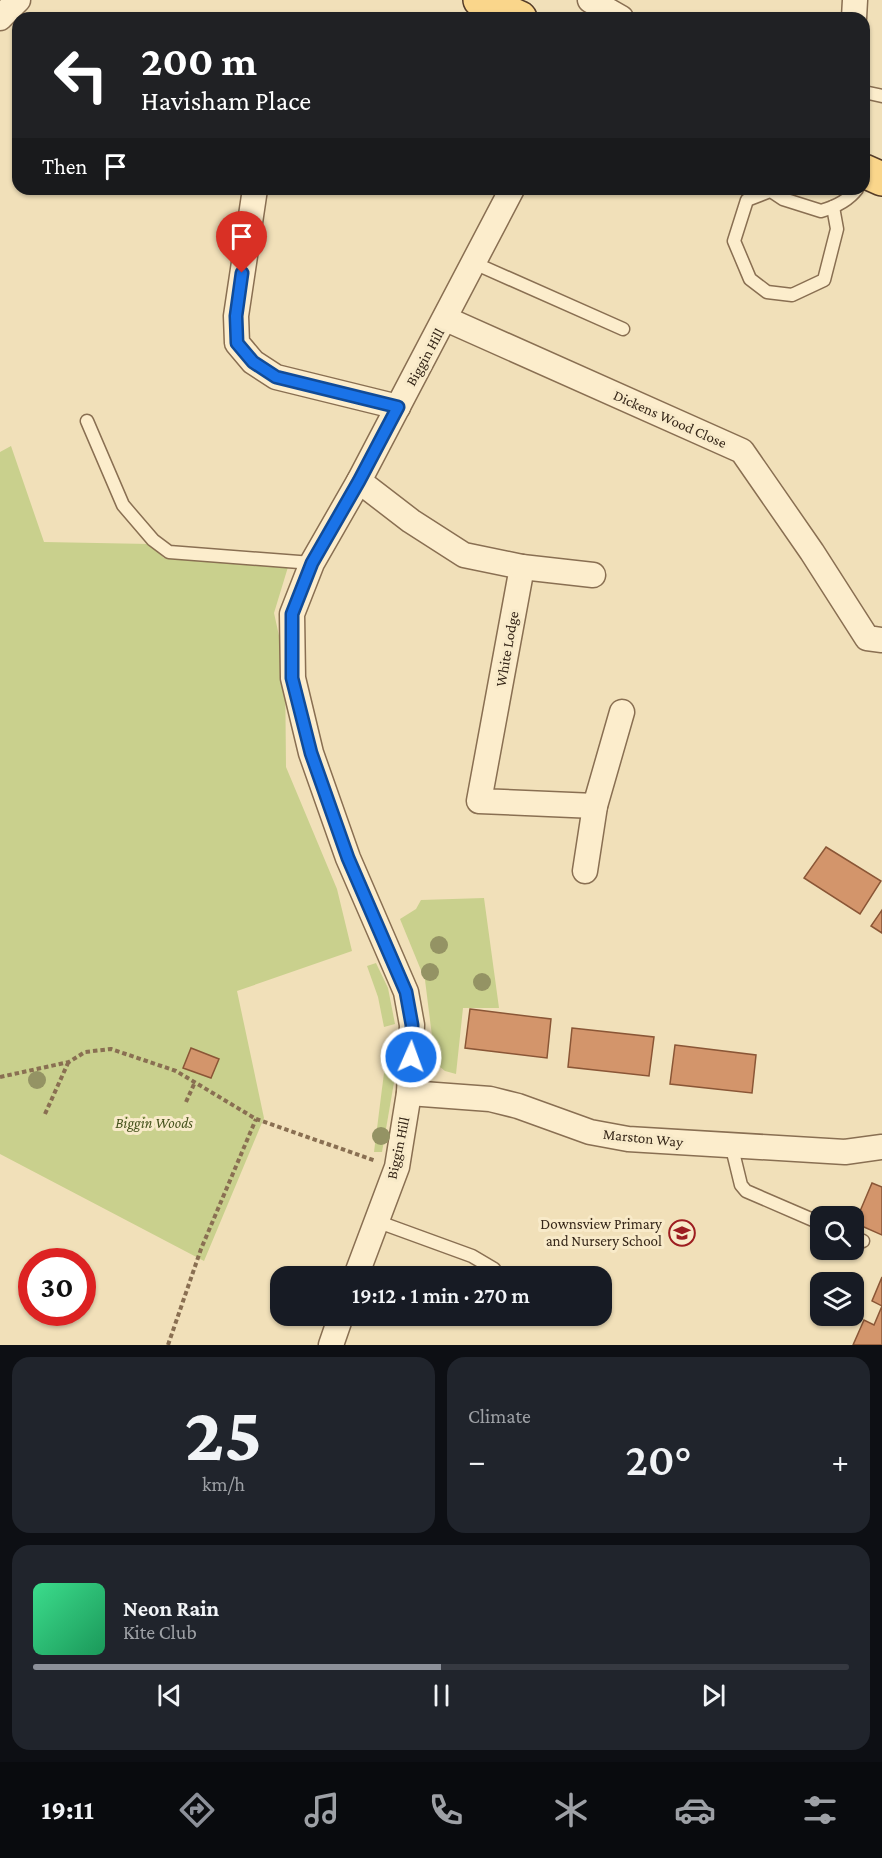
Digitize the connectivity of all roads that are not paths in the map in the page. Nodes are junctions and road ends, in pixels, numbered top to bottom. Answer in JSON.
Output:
{"nodes":[{"id":1,"x":18,"y":0,"type":"edge"},
{"id":2,"x":480,"y":0,"type":"edge"},
{"id":3,"x":590,"y":0,"type":"edge"},
{"id":4,"x":507,"y":12,"type":"edge"},
{"id":5,"x":611,"y":12,"type":"edge"},
{"id":6,"x":0,"y":18,"type":"edge"},
{"id":7,"x":254,"y":195,"type":"edge"},
{"id":8,"x":504,"y":195,"type":"edge"},
{"id":9,"x":758,"y":195,"type":"edge"},
{"id":10,"x":777,"y":195,"type":"edge"},
{"id":11,"x":852,"y":195,"type":"edge"},
{"id":12,"x":833,"y":207,"type":"junction"},
{"id":13,"x":474,"y":263,"type":"junction"},
{"id":14,"x":446,"y":319,"type":"junction"},
{"id":15,"x":623,"y":329,"type":"dead end"},
{"id":16,"x":398,"y":407,"type":"junction"},
{"id":17,"x":87,"y":421,"type":"dead end"},
{"id":18,"x":359,"y":481,"type":"junction"},
{"id":19,"x":312,"y":563,"type":"junction"},
{"id":20,"x":522,"y":567,"type":"junction"},
{"id":21,"x":593,"y":574,"type":"dead end"},
{"id":22,"x":882,"y":640,"type":"edge"},
{"id":23,"x":622,"y":712,"type":"dead end"},
{"id":24,"x":595,"y":806,"type":"junction"},
{"id":25,"x":585,"y":872,"type":"dead end"},
{"id":26,"x":409,"y":1093,"type":"junction"},
{"id":27,"x":730,"y":1144,"type":"junction"},
{"id":28,"x":882,"y":1147,"type":"edge"},
{"id":29,"x":810,"y":1219,"type":"edge"},
{"id":30,"x":376,"y":1221,"type":"junction"},
{"id":31,"x":360,"y":1266,"type":"edge"},
{"id":32,"x":489,"y":1266,"type":"edge"},
{"id":33,"x":338,"y":1326,"type":"edge"},
{"id":34,"x":331,"y":1345,"type":"edge"}],
"edges":[{"from":1,"to":6,"type":"street"},
{"from":2,"to":4,"type":"main road"},
{"from":3,"to":5,"type":"street"},
{"from":7,"to":16,"type":"street"},
{"from":8,"to":13,"type":"street","name":"Biggin Hill"},
{"from":9,"to":12,"type":"lane"},
{"from":10,"to":12,"type":"lane"},
{"from":11,"to":12,"type":"lane"},
{"from":13,"to":14,"type":"street","name":"Biggin Hill"},
{"from":13,"to":15,"type":"lane"},
{"from":14,"to":16,"type":"street","name":"Biggin Hill"},
{"from":14,"to":22,"type":"street","name":"Dickens Wood Close"},
{"from":16,"to":18,"type":"street","name":"Biggin Hill"},
{"from":17,"to":19,"type":"lane"},
{"from":18,"to":19,"type":"street","name":"Biggin Hill"},
{"from":18,"to":20,"type":"street"},
{"from":19,"to":26,"type":"street","name":"Biggin Hill"},
{"from":20,"to":21,"type":"street"},
{"from":20,"to":24,"type":"street","name":"White Lodge"},
{"from":23,"to":24,"type":"street"},
{"from":24,"to":25,"type":"street"},
{"from":26,"to":27,"type":"street","name":"Marston Way"},
{"from":26,"to":30,"type":"street","name":"Biggin Hill"},
{"from":27,"to":28,"type":"street","name":"Marston Way"},
{"from":27,"to":29,"type":"lane"},
{"from":30,"to":31,"type":"street","name":"Biggin Hill"},
{"from":30,"to":32,"type":"lane"},
{"from":33,"to":34,"type":"street"}]}
